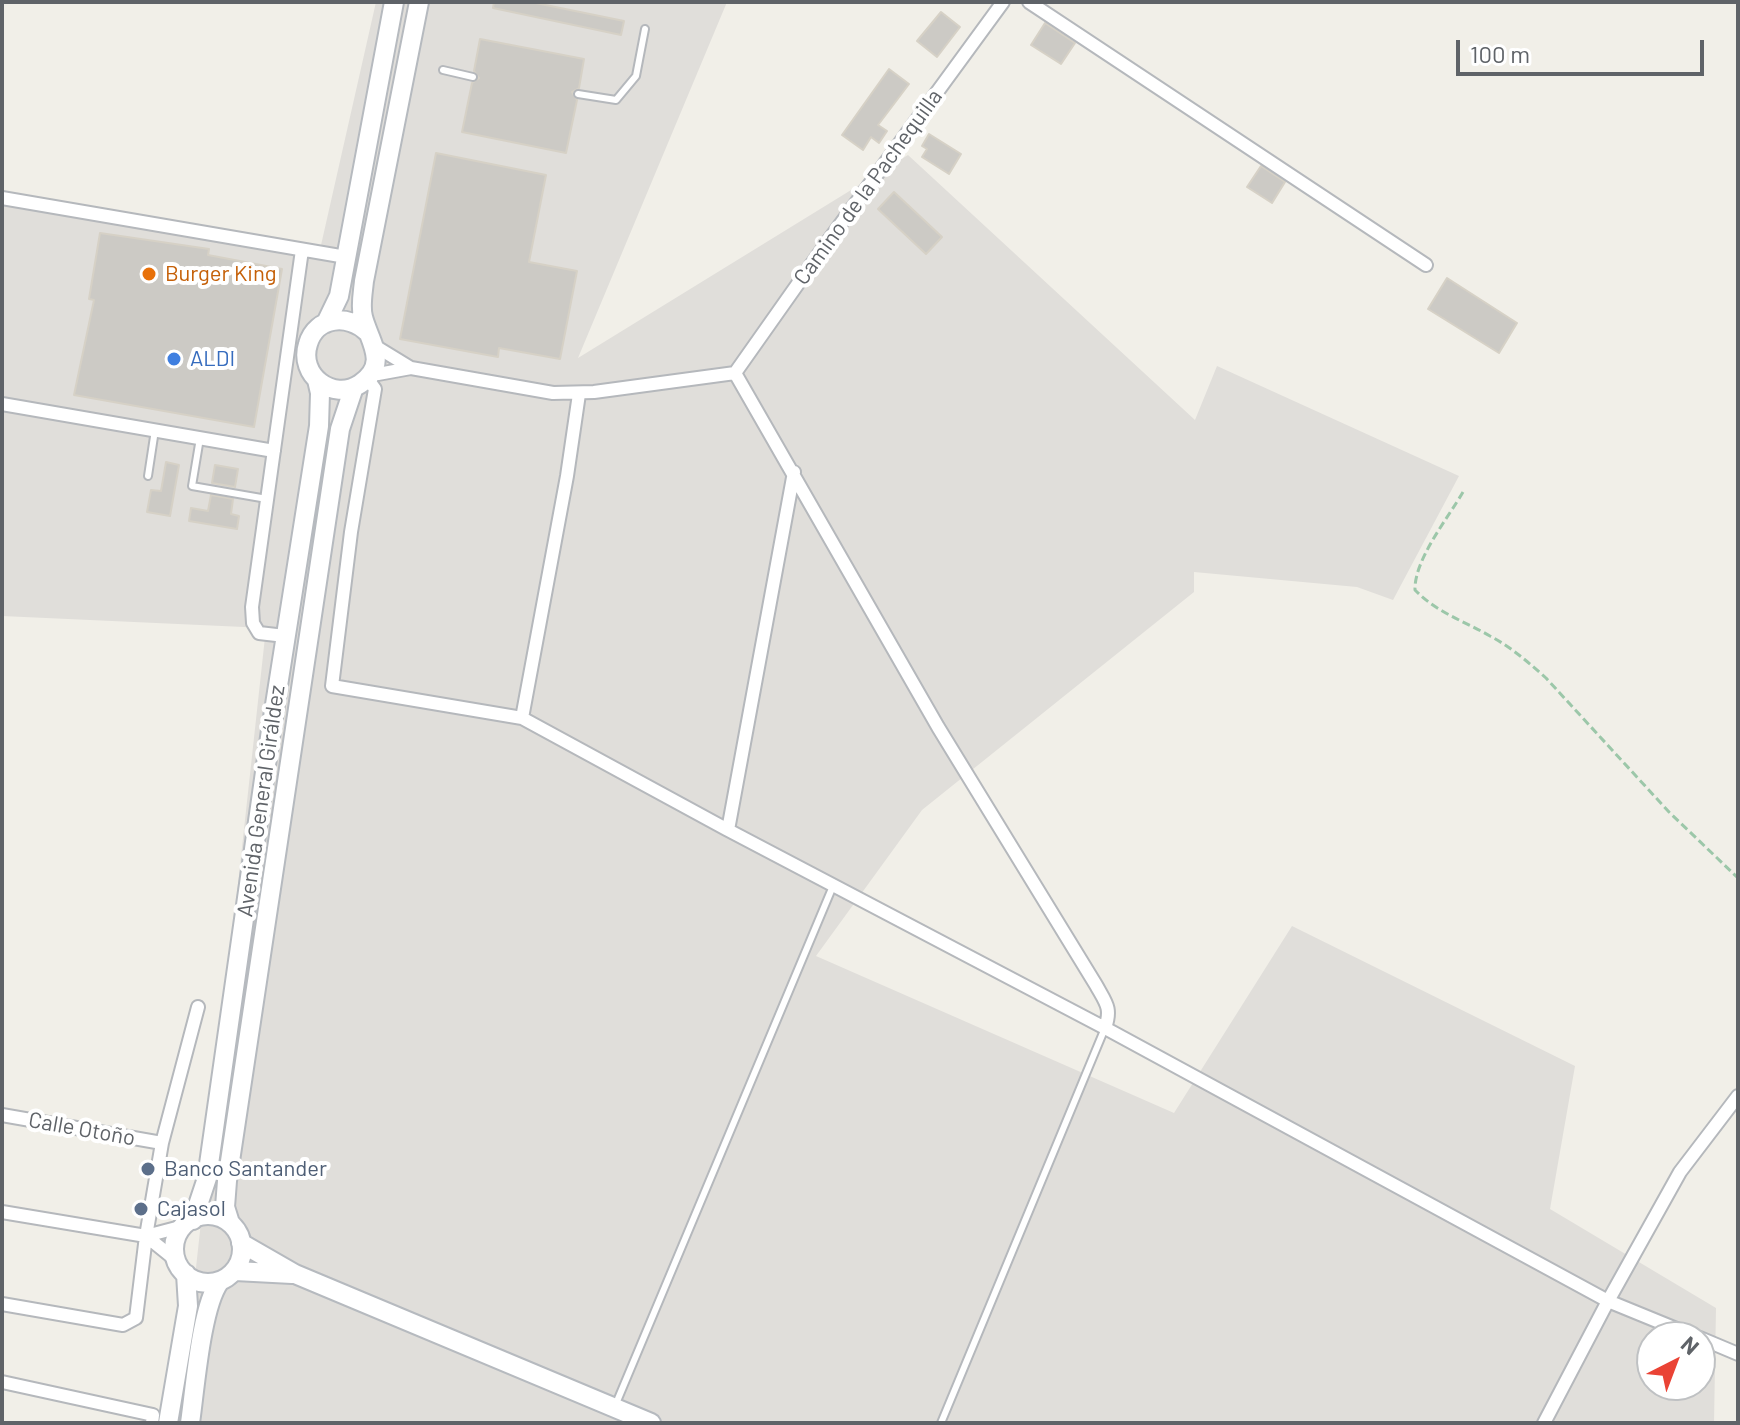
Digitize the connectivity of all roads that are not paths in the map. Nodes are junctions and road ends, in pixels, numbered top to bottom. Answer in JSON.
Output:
{"nodes":[{"id":1,"x":394,"y":2,"type":"edge"},
{"id":2,"x":419,"y":2,"type":"edge"},
{"id":3,"x":1003,"y":2,"type":"edge"},
{"id":4,"x":1029,"y":2,"type":"edge"},
{"id":5,"x":645,"y":29,"type":"dead end"},
{"id":6,"x":443,"y":70,"type":"dead end"},
{"id":7,"x":473,"y":77,"type":"dead end"},
{"id":8,"x":578,"y":94,"type":"dead end"},
{"id":9,"x":2,"y":198,"type":"edge"},
{"id":10,"x":302,"y":250,"type":"junction"},
{"id":11,"x":346,"y":257,"type":"junction"},
{"id":12,"x":1426,"y":265,"type":"dead end"},
{"id":13,"x":326,"y":323,"type":"junction"},
{"id":14,"x":371,"y":339,"type":"junction"},
{"id":15,"x":298,"y":353,"type":"junction"},
{"id":16,"x":411,"y":368,"type":"junction"},
{"id":17,"x":735,"y":373,"type":"junction"},
{"id":18,"x":317,"y":380,"type":"junction"},
{"id":19,"x":370,"y":380,"type":"junction"},
{"id":20,"x":579,"y":394,"type":"junction"},
{"id":21,"x":2,"y":404,"type":"edge"},
{"id":22,"x":155,"y":430,"type":"junction"},
{"id":23,"x":200,"y":438,"type":"junction"},
{"id":24,"x":274,"y":451,"type":"junction"},
{"id":25,"x":794,"y":472,"type":"junction"},
{"id":26,"x":148,"y":476,"type":"dead end"},
{"id":27,"x":267,"y":499,"type":"junction"},
{"id":28,"x":285,"y":636,"type":"junction"},
{"id":29,"x":522,"y":718,"type":"junction"},
{"id":30,"x":728,"y":830,"type":"junction"},
{"id":31,"x":833,"y":886,"type":"junction"},
{"id":32,"x":198,"y":1007,"type":"dead end"},
{"id":33,"x":1105,"y":1028,"type":"junction"},
{"id":34,"x":1737,"y":1098,"type":"edge"},
{"id":35,"x":2,"y":1115,"type":"edge"},
{"id":36,"x":162,"y":1143,"type":"junction"},
{"id":37,"x":2,"y":1212,"type":"edge"},
{"id":38,"x":188,"y":1223,"type":"junction"},
{"id":39,"x":230,"y":1223,"type":"junction"},
{"id":40,"x":146,"y":1236,"type":"junction"},
{"id":41,"x":241,"y":1243,"type":"junction"},
{"id":42,"x":181,"y":1267,"type":"junction"},
{"id":43,"x":295,"y":1274,"type":"junction"},
{"id":44,"x":227,"y":1276,"type":"junction"},
{"id":45,"x":1608,"y":1301,"type":"junction"},
{"id":46,"x":2,"y":1304,"type":"edge"},
{"id":47,"x":1657,"y":1321,"type":"edge"},
{"id":48,"x":1716,"y":1345,"type":"edge"},
{"id":49,"x":1738,"y":1354,"type":"edge"},
{"id":50,"x":2,"y":1382,"type":"edge"},
{"id":51,"x":614,"y":1408,"type":"junction"},
{"id":52,"x":158,"y":1420,"type":"edge"},
{"id":53,"x":190,"y":1423,"type":"edge"},
{"id":54,"x":651,"y":1423,"type":"edge"},
{"id":55,"x":941,"y":1423,"type":"edge"},
{"id":56,"x":1544,"y":1423,"type":"edge"}],
"edges":[{"from":1,"to":11,"type":"main road"},
{"from":2,"to":14,"type":"main road"},
{"from":3,"to":17,"type":"street","name":"Camino de la Pachequilla"},
{"from":4,"to":12,"type":"street"},
{"from":5,"to":8,"type":"lane"},
{"from":6,"to":7,"type":"lane"},
{"from":9,"to":10,"type":"street"},
{"from":10,"to":11,"type":"street"},
{"from":10,"to":15,"type":"street"},
{"from":11,"to":13,"type":"main road"},
{"from":13,"to":14,"type":"main road"},
{"from":13,"to":15,"type":"main road"},
{"from":14,"to":16,"type":"street"},
{"from":14,"to":19,"type":"main road"},
{"from":15,"to":18,"type":"main road"},
{"from":15,"to":24,"type":"street"},
{"from":16,"to":19,"type":"street"},
{"from":16,"to":20,"type":"street"},
{"from":17,"to":20,"type":"street"},
{"from":17,"to":25,"type":"street"},
{"from":18,"to":19,"type":"main road"},
{"from":18,"to":28,"type":"main road","name":"Avenida General Giráldez"},
{"from":19,"to":29,"type":"street"},
{"from":19,"to":39,"type":"main road","name":"Avenida General Giráldez"},
{"from":20,"to":29,"type":"street"},
{"from":21,"to":22,"type":"street"},
{"from":22,"to":23,"type":"street"},
{"from":22,"to":26,"type":"lane"},
{"from":23,"to":24,"type":"street"},
{"from":23,"to":27,"type":"lane"},
{"from":24,"to":27,"type":"street"},
{"from":25,"to":30,"type":"street"},
{"from":25,"to":33,"type":"street"},
{"from":27,"to":28,"type":"street"},
{"from":28,"to":38,"type":"main road","name":"Avenida General Giráldez"},
{"from":29,"to":30,"type":"street"},
{"from":30,"to":31,"type":"street"},
{"from":31,"to":33,"type":"street"},
{"from":31,"to":51,"type":"lane"},
{"from":32,"to":36,"type":"street"},
{"from":33,"to":45,"type":"street"},
{"from":33,"to":55,"type":"lane"},
{"from":34,"to":45,"type":"street"},
{"from":35,"to":36,"type":"street","name":"Calle Otoño"},
{"from":36,"to":40,"type":"street"},
{"from":37,"to":40,"type":"street"},
{"from":38,"to":39,"type":"main road"},
{"from":38,"to":40,"type":"street"},
{"from":38,"to":42,"type":"main road"},
{"from":39,"to":41,"type":"main road"},
{"from":40,"to":42,"type":"street"},
{"from":40,"to":46,"type":"street"},
{"from":41,"to":43,"type":"main road"},
{"from":41,"to":44,"type":"main road"},
{"from":42,"to":44,"type":"main road"},
{"from":42,"to":52,"type":"main road"},
{"from":43,"to":44,"type":"main road"},
{"from":43,"to":51,"type":"main road"},
{"from":44,"to":53,"type":"main road"},
{"from":45,"to":47,"type":"street"},
{"from":45,"to":56,"type":"street"},
{"from":48,"to":49,"type":"street"},
{"from":50,"to":52,"type":"street"},
{"from":51,"to":54,"type":"main road"}]}
